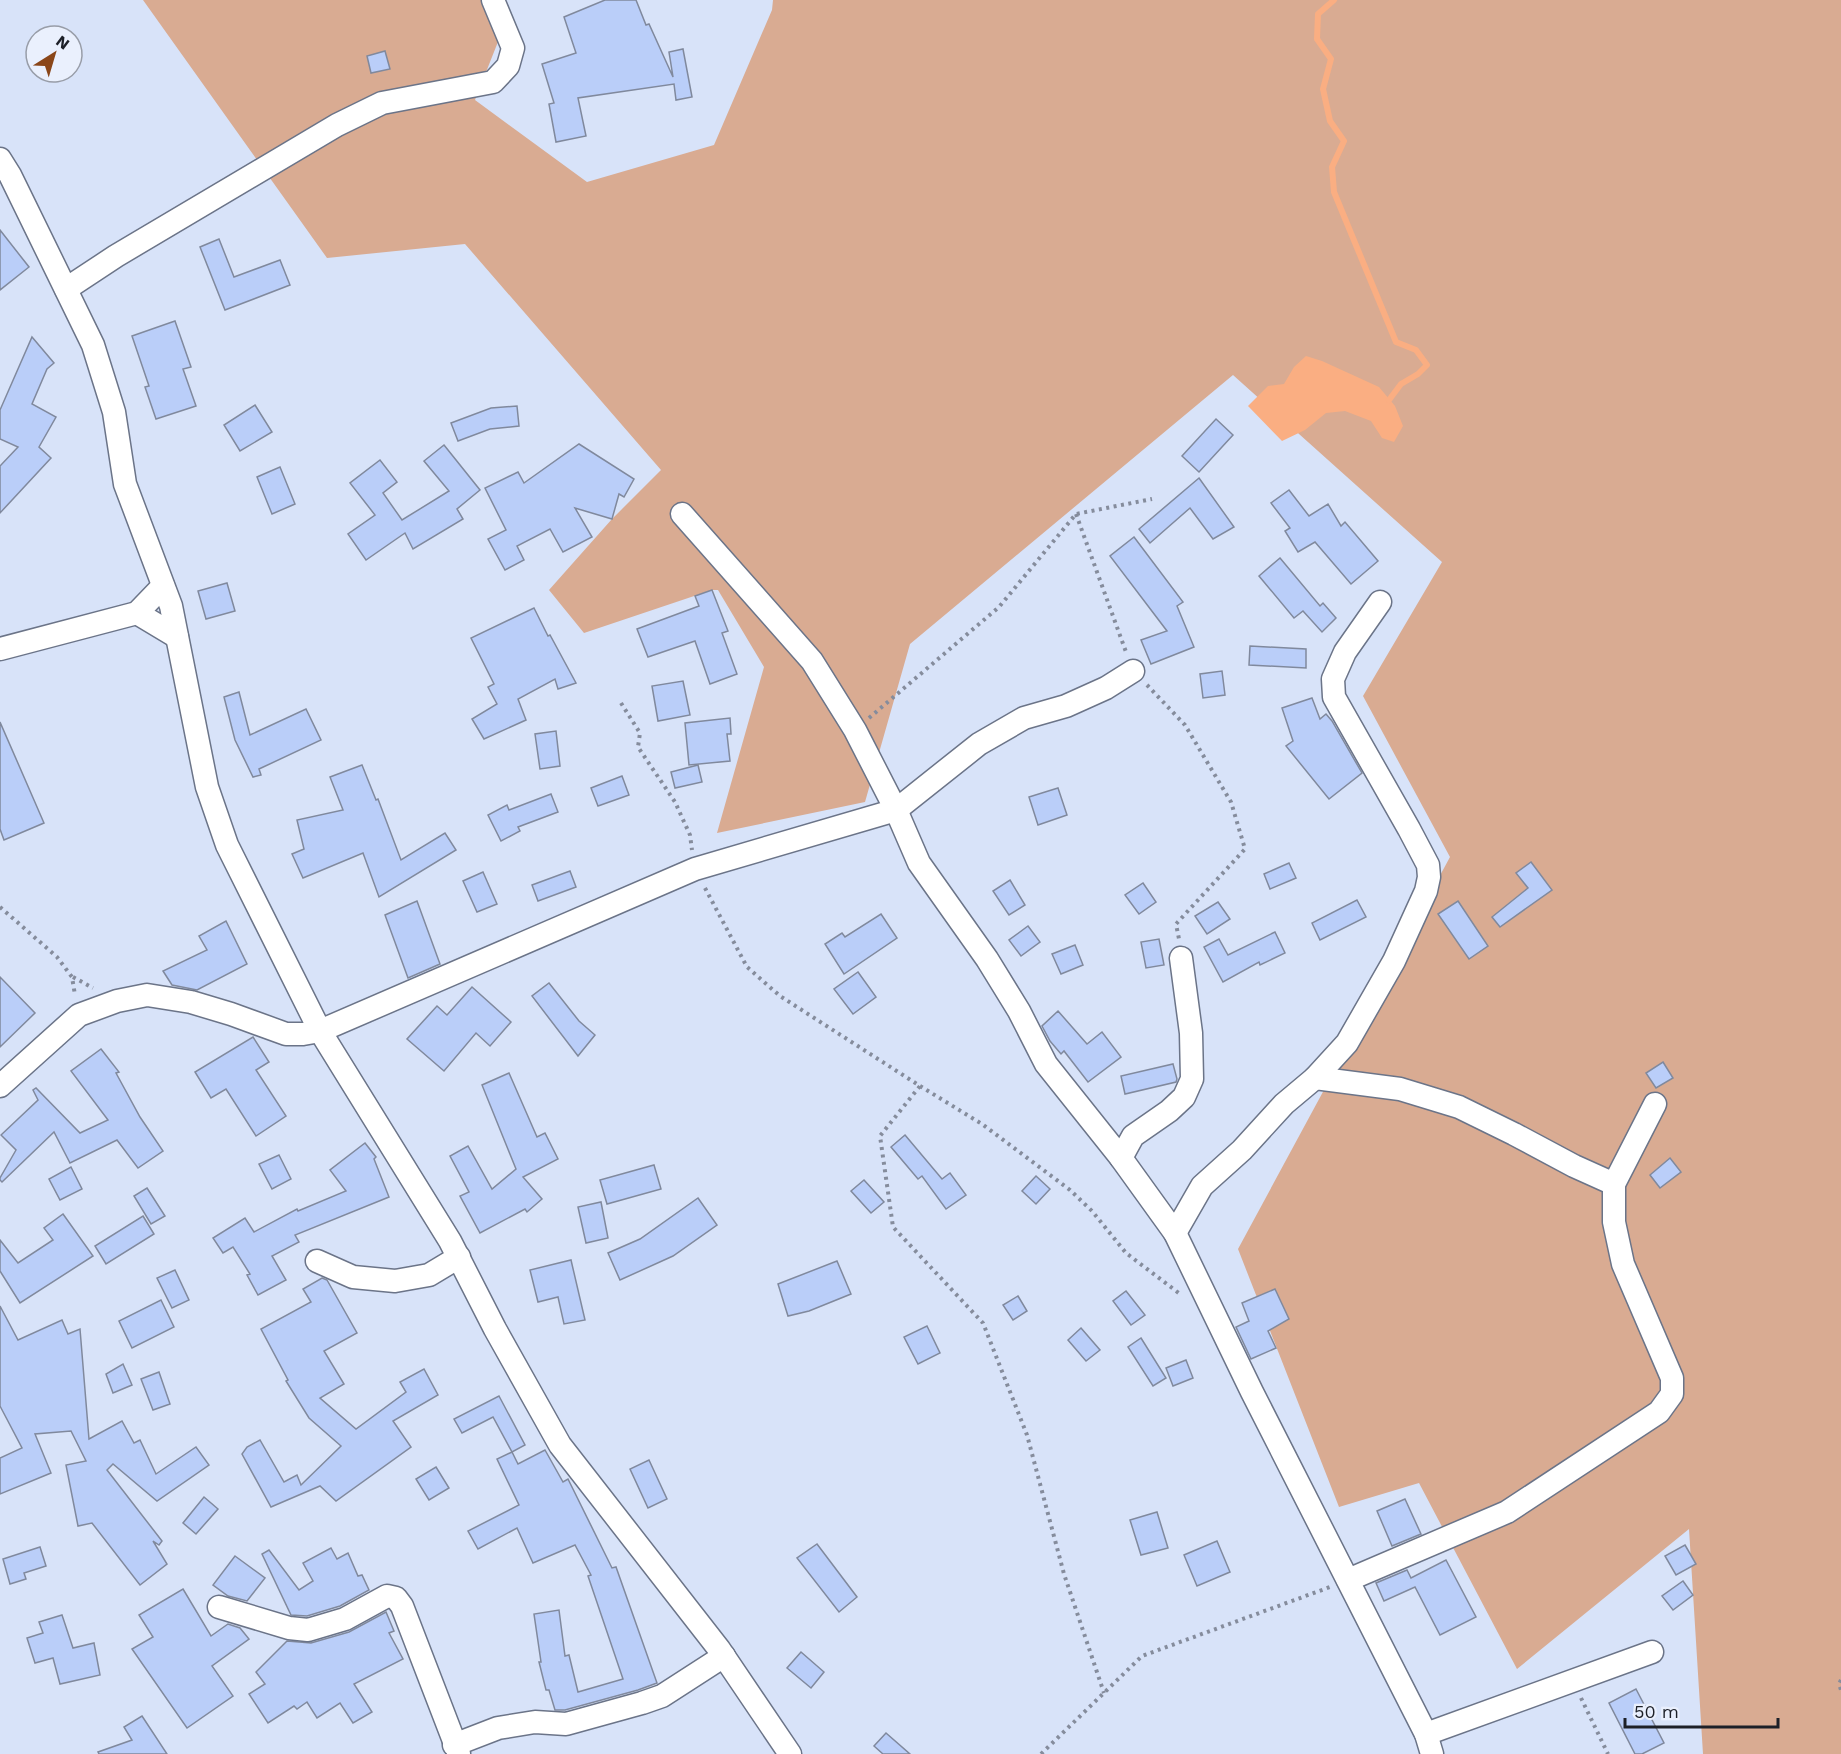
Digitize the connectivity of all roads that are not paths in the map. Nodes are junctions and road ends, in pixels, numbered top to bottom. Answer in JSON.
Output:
{"nodes":[{"id":1,"x":494,"y":0,"type":"edge"},
{"id":2,"x":0,"y":159,"type":"edge"},
{"id":3,"x":66,"y":289,"type":"junction"},
{"id":4,"x":682,"y":514,"type":"dead end"},
{"id":5,"x":163,"y":586,"type":"junction"},
{"id":6,"x":1380,"y":602,"type":"dead end"},
{"id":7,"x":137,"y":614,"type":"junction"},
{"id":8,"x":177,"y":637,"type":"junction"},
{"id":9,"x":0,"y":650,"type":"edge"},
{"id":10,"x":1133,"y":671,"type":"road end"},
{"id":11,"x":896,"y":810,"type":"junction"},
{"id":12,"x":1181,"y":958,"type":"road end"},
{"id":13,"x":320,"y":1031,"type":"junction"},
{"id":14,"x":1315,"y":1078,"type":"junction"},
{"id":15,"x":0,"y":1086,"type":"edge"},
{"id":16,"x":1655,"y":1104,"type":"dead end"},
{"id":17,"x":1121,"y":1158,"type":"junction"},
{"id":18,"x":1614,"y":1184,"type":"junction"},
{"id":19,"x":1174,"y":1233,"type":"junction"},
{"id":20,"x":459,"y":1257,"type":"junction"},
{"id":21,"x":317,"y":1262,"type":"dead end"},
{"id":22,"x":1348,"y":1580,"type":"junction"},
{"id":23,"x":219,"y":1607,"type":"dead end"},
{"id":24,"x":1652,"y":1652,"type":"dead end"},
{"id":25,"x":724,"y":1656,"type":"junction"},
{"id":26,"x":1429,"y":1744,"type":"edge"},
{"id":27,"x":457,"y":1749,"type":"edge"},
{"id":28,"x":790,"y":1754,"type":"edge"}],
"edges":[{"from":1,"to":3,"type":"street"},
{"from":2,"to":3,"type":"street"},
{"from":3,"to":5,"type":"street"},
{"from":4,"to":11,"type":"street"},
{"from":5,"to":7,"type":"street"},
{"from":5,"to":8,"type":"street"},
{"from":6,"to":14,"type":"street"},
{"from":7,"to":8,"type":"street"},
{"from":7,"to":9,"type":"street"},
{"from":8,"to":13,"type":"street"},
{"from":10,"to":11,"type":"street"},
{"from":11,"to":13,"type":"street"},
{"from":11,"to":17,"type":"street"},
{"from":12,"to":17,"type":"street"},
{"from":13,"to":15,"type":"street"},
{"from":13,"to":20,"type":"street"},
{"from":14,"to":18,"type":"street"},
{"from":14,"to":19,"type":"street"},
{"from":16,"to":18,"type":"street"},
{"from":17,"to":19,"type":"street"},
{"from":18,"to":22,"type":"street"},
{"from":19,"to":22,"type":"street"},
{"from":20,"to":21,"type":"street"},
{"from":20,"to":25,"type":"street"},
{"from":22,"to":26,"type":"street"},
{"from":23,"to":27,"type":"street"},
{"from":24,"to":26,"type":"street"},
{"from":25,"to":27,"type":"street"},
{"from":25,"to":28,"type":"street"}]}
